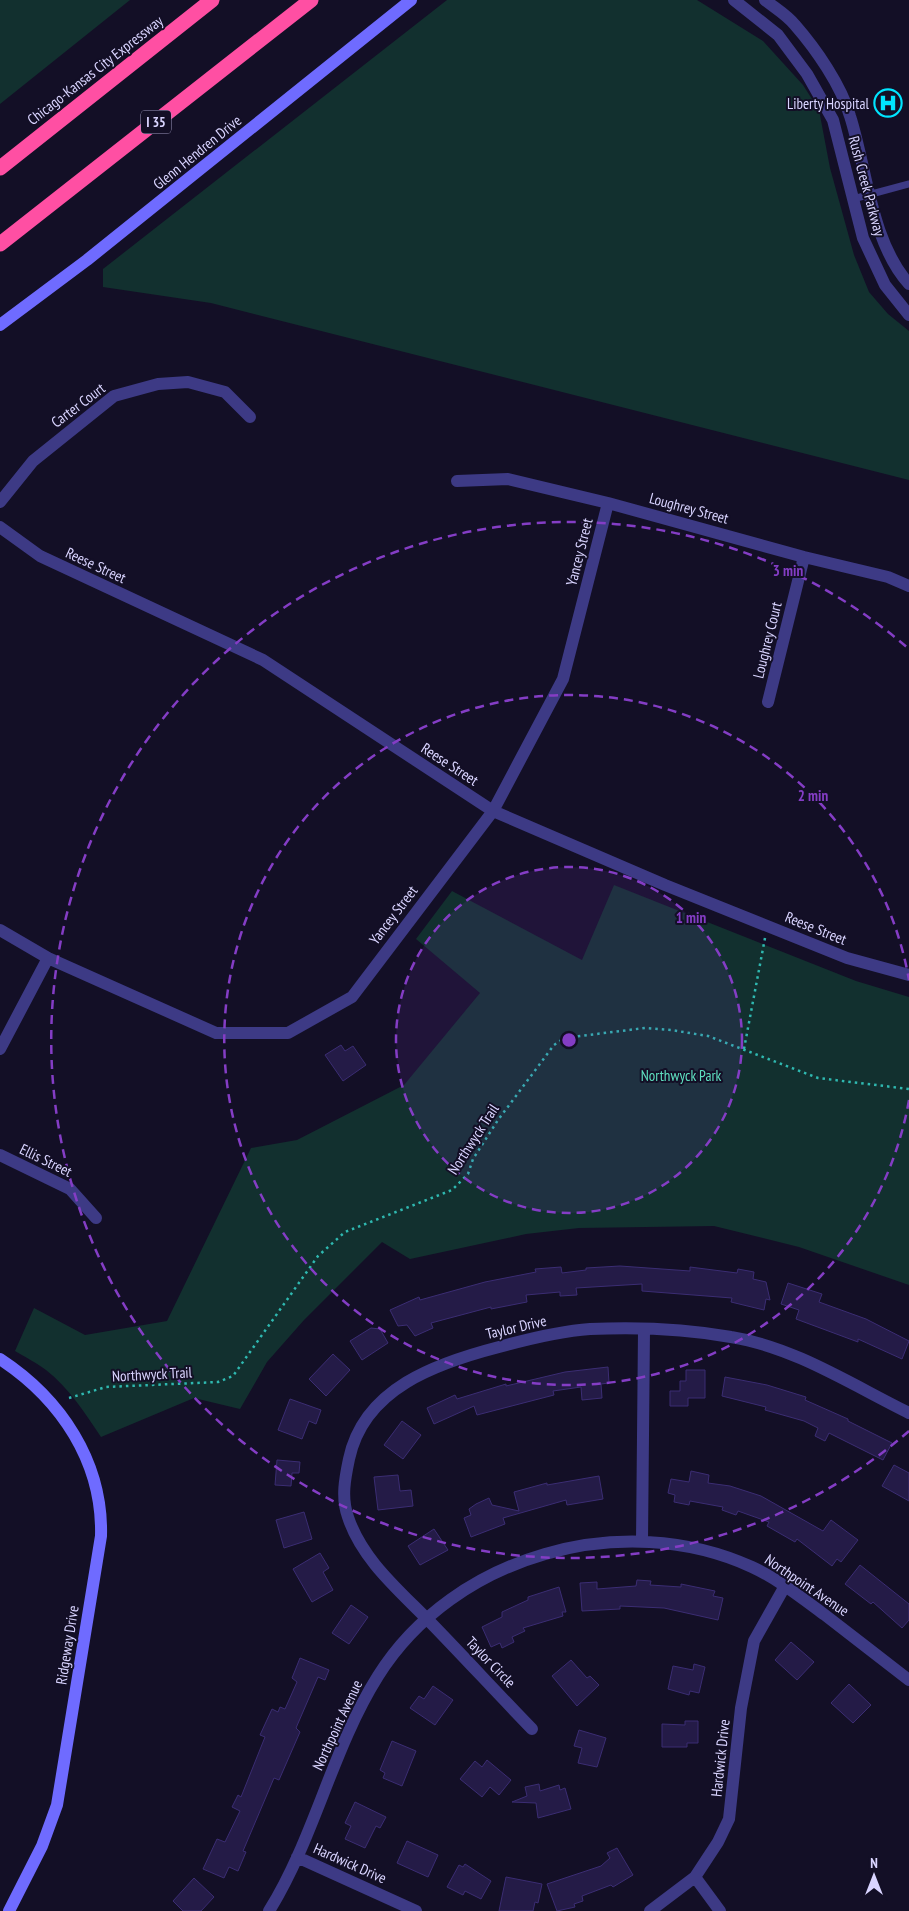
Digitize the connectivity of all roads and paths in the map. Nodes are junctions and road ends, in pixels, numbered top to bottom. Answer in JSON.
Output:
{"nodes":[{"id":1,"x":212,"y":0,"type":"edge"},
{"id":2,"x":311,"y":0,"type":"edge"},
{"id":3,"x":411,"y":0,"type":"edge"},
{"id":4,"x":734,"y":0,"type":"edge"},
{"id":5,"x":765,"y":0,"type":"edge"},
{"id":6,"x":0,"y":168,"type":"edge"},
{"id":7,"x":909,"y":184,"type":"edge"},
{"id":8,"x":871,"y":194,"type":"junction"},
{"id":9,"x":853,"y":199,"type":"junction"},
{"id":10,"x":0,"y":244,"type":"edge"},
{"id":11,"x":909,"y":284,"type":"edge"},
{"id":12,"x":909,"y":315,"type":"edge"},
{"id":13,"x":0,"y":325,"type":"edge"},
{"id":14,"x":250,"y":417,"type":"dead end"},
{"id":15,"x":458,"y":481,"type":"dead end"},
{"id":16,"x":0,"y":502,"type":"edge"},
{"id":17,"x":608,"y":503,"type":"junction"},
{"id":18,"x":0,"y":526,"type":"edge"},
{"id":19,"x":804,"y":557,"type":"junction"},
{"id":20,"x":909,"y":586,"type":"edge"},
{"id":21,"x":768,"y":702,"type":"dead end"},
{"id":22,"x":493,"y":811,"type":"junction"},
{"id":23,"x":0,"y":930,"type":"edge"},
{"id":24,"x":766,"y":938,"type":"dead end"},
{"id":25,"x":48,"y":958,"type":"junction"},
{"id":26,"x":909,"y":975,"type":"edge"},
{"id":27,"x":0,"y":1049,"type":"edge"},
{"id":28,"x":744,"y":1050,"type":"junction"},
{"id":29,"x":909,"y":1089,"type":"edge"},
{"id":30,"x":0,"y":1155,"type":"edge"},
{"id":31,"x":96,"y":1218,"type":"dead end"},
{"id":32,"x":644,"y":1330,"type":"junction"},
{"id":33,"x":0,"y":1359,"type":"edge"},
{"id":34,"x":69,"y":1398,"type":"dead end"},
{"id":35,"x":909,"y":1414,"type":"edge"},
{"id":36,"x":642,"y":1541,"type":"junction"},
{"id":37,"x":784,"y":1586,"type":"junction"},
{"id":38,"x":426,"y":1618,"type":"junction"},
{"id":39,"x":909,"y":1680,"type":"edge"},
{"id":40,"x":532,"y":1729,"type":"dead end"},
{"id":41,"x":297,"y":1857,"type":"junction"},
{"id":42,"x":695,"y":1877,"type":"junction"},
{"id":43,"x":9,"y":1911,"type":"edge"},
{"id":44,"x":269,"y":1911,"type":"edge"},
{"id":45,"x":416,"y":1911,"type":"edge"},
{"id":46,"x":650,"y":1911,"type":"edge"},
{"id":47,"x":720,"y":1911,"type":"edge"}],
"edges":[{"from":1,"to":6,"type":"highway","name":"Chicago-Kansas City Expressway"},
{"from":2,"to":10,"type":"highway","number":"I 35"},
{"from":3,"to":13,"type":"street","name":"Glenn Hendren Drive"},
{"from":4,"to":9,"type":"street","name":"Rush Creek Parkway"},
{"from":5,"to":8,"type":"street","name":"Rush Creek Parkway"},
{"from":7,"to":8,"type":"lane"},
{"from":8,"to":9,"type":"lane"},
{"from":8,"to":11,"type":"street","name":"Rush Creek Parkway"},
{"from":9,"to":12,"type":"street","name":"Rush Creek Parkway"},
{"from":14,"to":16,"type":"street","name":"Carter Court"},
{"from":15,"to":17,"type":"street","name":"Loughrey Street"},
{"from":17,"to":19,"type":"street","name":"Loughrey Street"},
{"from":17,"to":22,"type":"street","name":"Yancey Street"},
{"from":18,"to":22,"type":"street","name":"Reese Street"},
{"from":19,"to":20,"type":"street","name":"Loughrey Street"},
{"from":19,"to":21,"type":"street","name":"Loughrey Court"},
{"from":22,"to":25,"type":"street","name":"Yancey Street"},
{"from":22,"to":26,"type":"street","name":"Reese Street"},
{"from":23,"to":25,"type":"street","name":"Yancey Street"},
{"from":24,"to":28,"type":"path"},
{"from":25,"to":27,"type":"street"},
{"from":28,"to":29,"type":"path","name":"Northwyck Trail"},
{"from":28,"to":34,"type":"path","name":"Northwyck Trail"},
{"from":30,"to":31,"type":"street","name":"Ellis Street"},
{"from":32,"to":35,"type":"street","name":"Taylor Drive"},
{"from":32,"to":36,"type":"street"},
{"from":32,"to":38,"type":"street","name":"Taylor Drive"},
{"from":33,"to":43,"type":"street","name":"Ridgeway Drive"},
{"from":36,"to":37,"type":"street","name":"Northpoint Avenue"},
{"from":36,"to":38,"type":"street","name":"Northpoint Avenue"},
{"from":37,"to":39,"type":"street","name":"Northpoint Avenue"},
{"from":37,"to":42,"type":"street","name":"Hardwick Drive"},
{"from":38,"to":40,"type":"street","name":"Taylor Circle"},
{"from":38,"to":41,"type":"street","name":"Northpoint Avenue"},
{"from":41,"to":44,"type":"street","name":"Northpoint Avenue"},
{"from":41,"to":45,"type":"street","name":"Hardwick Drive"},
{"from":42,"to":46,"type":"street","name":"Hardwick Drive"},
{"from":42,"to":47,"type":"street"}]}
